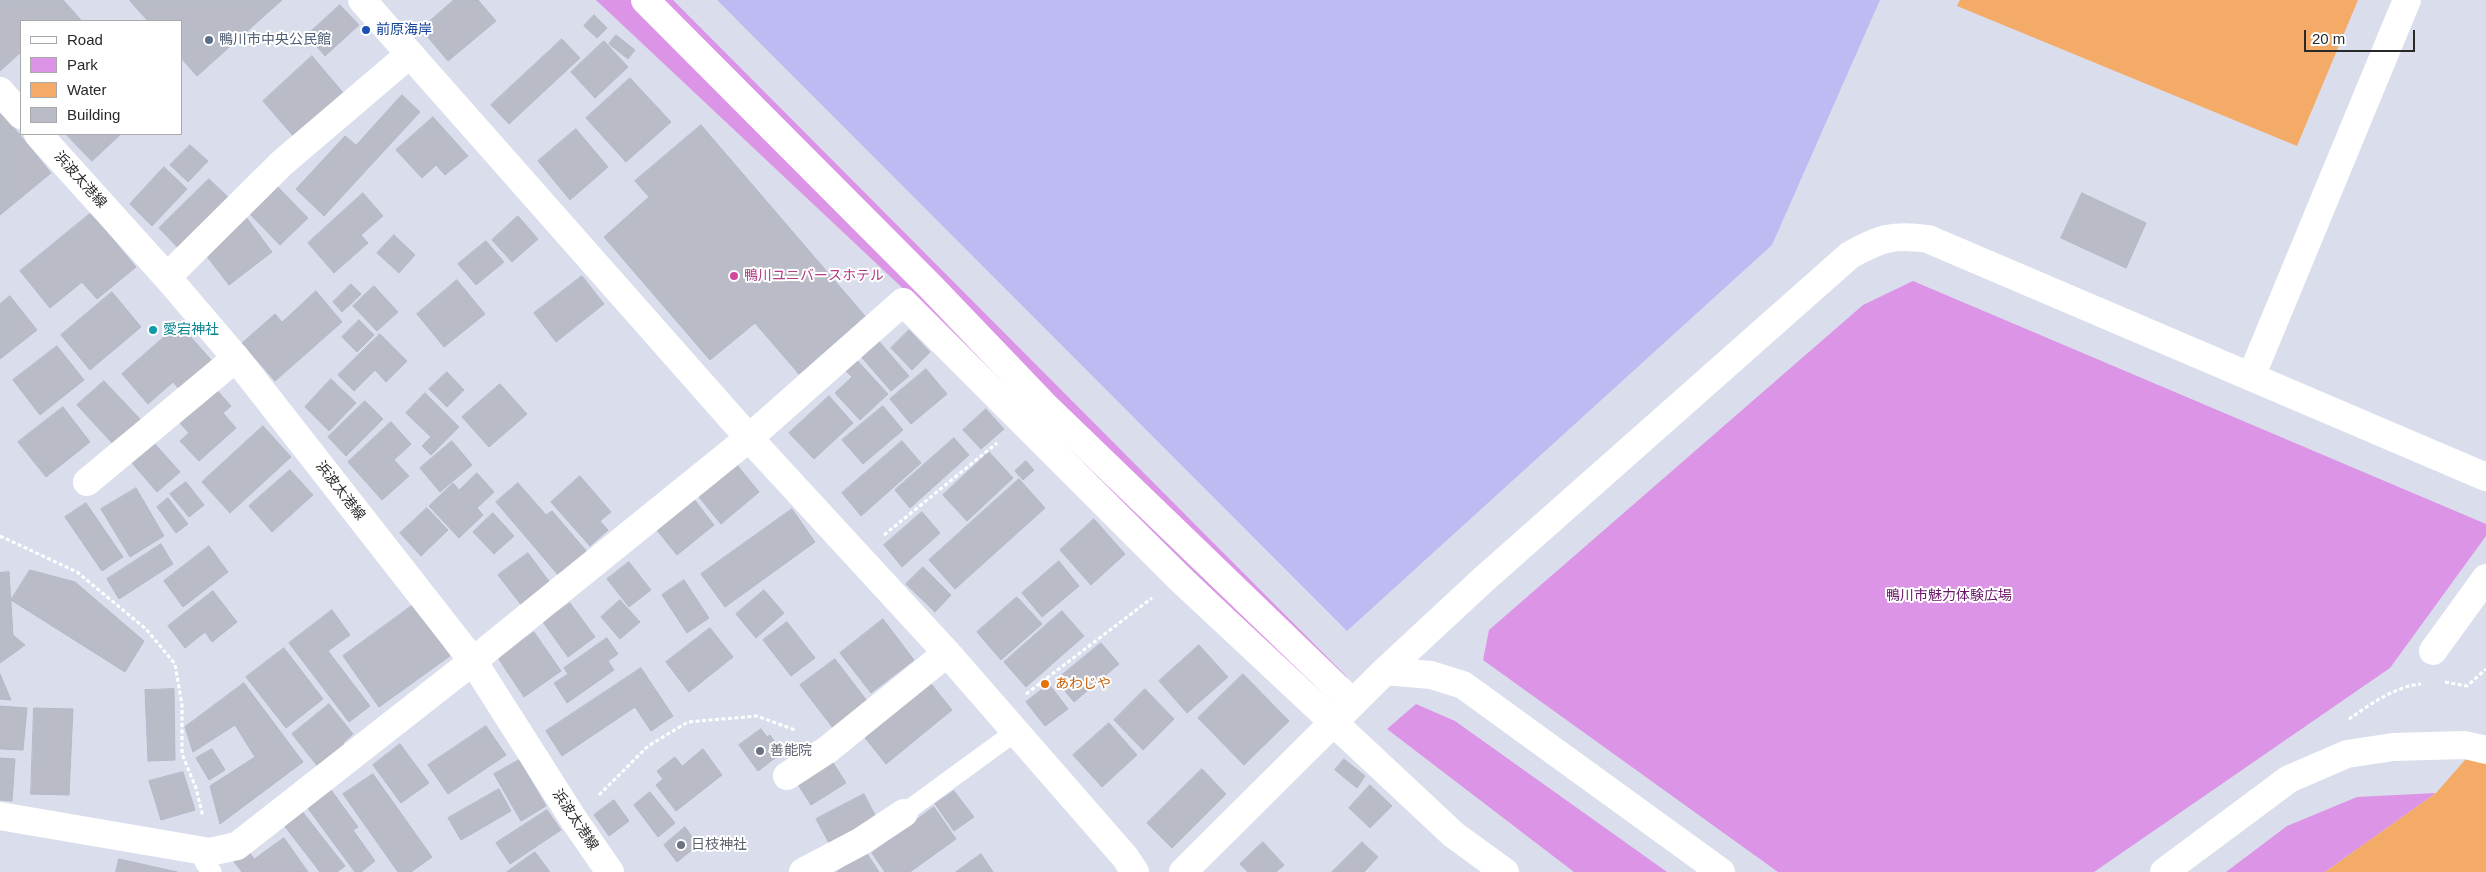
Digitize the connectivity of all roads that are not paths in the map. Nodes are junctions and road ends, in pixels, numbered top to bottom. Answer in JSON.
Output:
{"nodes":[{"id":1,"x":362,"y":0,"type":"edge"},
{"id":2,"x":645,"y":0,"type":"edge"},
{"id":3,"x":2407,"y":0,"type":"edge"},
{"id":4,"x":410,"y":54,"type":"junction"},
{"id":5,"x":0,"y":91,"type":"edge"},
{"id":6,"x":20,"y":114,"type":"edge"},
{"id":7,"x":39,"y":135,"type":"edge"},
{"id":8,"x":168,"y":277,"type":"junction"},
{"id":9,"x":236,"y":358,"type":"junction"},
{"id":10,"x":2252,"y":377,"type":"junction"},
{"id":11,"x":749,"y":438,"type":"junction"},
{"id":12,"x":2486,"y":477,"type":"edge"},
{"id":13,"x":87,"y":482,"type":"dead end"},
{"id":14,"x":2486,"y":578,"type":"edge"},
{"id":15,"x":2433,"y":651,"type":"dead end"},
{"id":16,"x":947,"y":653,"type":"junction"},
{"id":17,"x":473,"y":661,"type":"junction"},
{"id":18,"x":1385,"y":671,"type":"junction"},
{"id":19,"x":1343,"y":713,"type":"junction"},
{"id":20,"x":1007,"y":723,"type":"junction"},
{"id":21,"x":2475,"y":747,"type":"edge"},
{"id":22,"x":787,"y":776,"type":"dead end"},
{"id":23,"x":904,"y":813,"type":"joint"},
{"id":24,"x":0,"y":816,"type":"edge"},
{"id":25,"x":207,"y":864,"type":"edge"},
{"id":26,"x":610,"y":872,"type":"edge"},
{"id":27,"x":803,"y":872,"type":"edge"},
{"id":28,"x":1135,"y":872,"type":"edge"},
{"id":29,"x":1182,"y":872,"type":"edge"},
{"id":30,"x":1505,"y":872,"type":"edge"},
{"id":31,"x":1721,"y":872,"type":"edge"},
{"id":32,"x":2164,"y":872,"type":"edge"}],
"edges":[{"from":1,"to":4,"type":"street"},
{"from":2,"to":19,"type":"street"},
{"from":3,"to":10,"type":"street"},
{"from":4,"to":8,"type":"street"},
{"from":4,"to":11,"type":"street"},
{"from":5,"to":6,"type":"street"},
{"from":7,"to":8,"type":"street","name":"浜波太港線"},
{"from":8,"to":9,"type":"street","name":"浜波太港線"},
{"from":9,"to":13,"type":"street"},
{"from":9,"to":17,"type":"street","name":"浜波太港線"},
{"from":10,"to":12,"type":"street"},
{"from":10,"to":18,"type":"street"},
{"from":11,"to":16,"type":"street"},
{"from":11,"to":17,"type":"street"},
{"from":11,"to":19,"type":"street"},
{"from":14,"to":15,"type":"street"},
{"from":16,"to":20,"type":"street"},
{"from":16,"to":22,"type":"street"},
{"from":17,"to":25,"type":"street"},
{"from":17,"to":26,"type":"street","name":"浜波太港線"},
{"from":18,"to":19,"type":"street"},
{"from":18,"to":31,"type":"street"},
{"from":19,"to":29,"type":"street"},
{"from":19,"to":30,"type":"street"},
{"from":20,"to":23,"type":"lane"},
{"from":20,"to":28,"type":"street"},
{"from":21,"to":32,"type":"street"},
{"from":23,"to":27,"type":"street"},
{"from":24,"to":25,"type":"street"}]}
